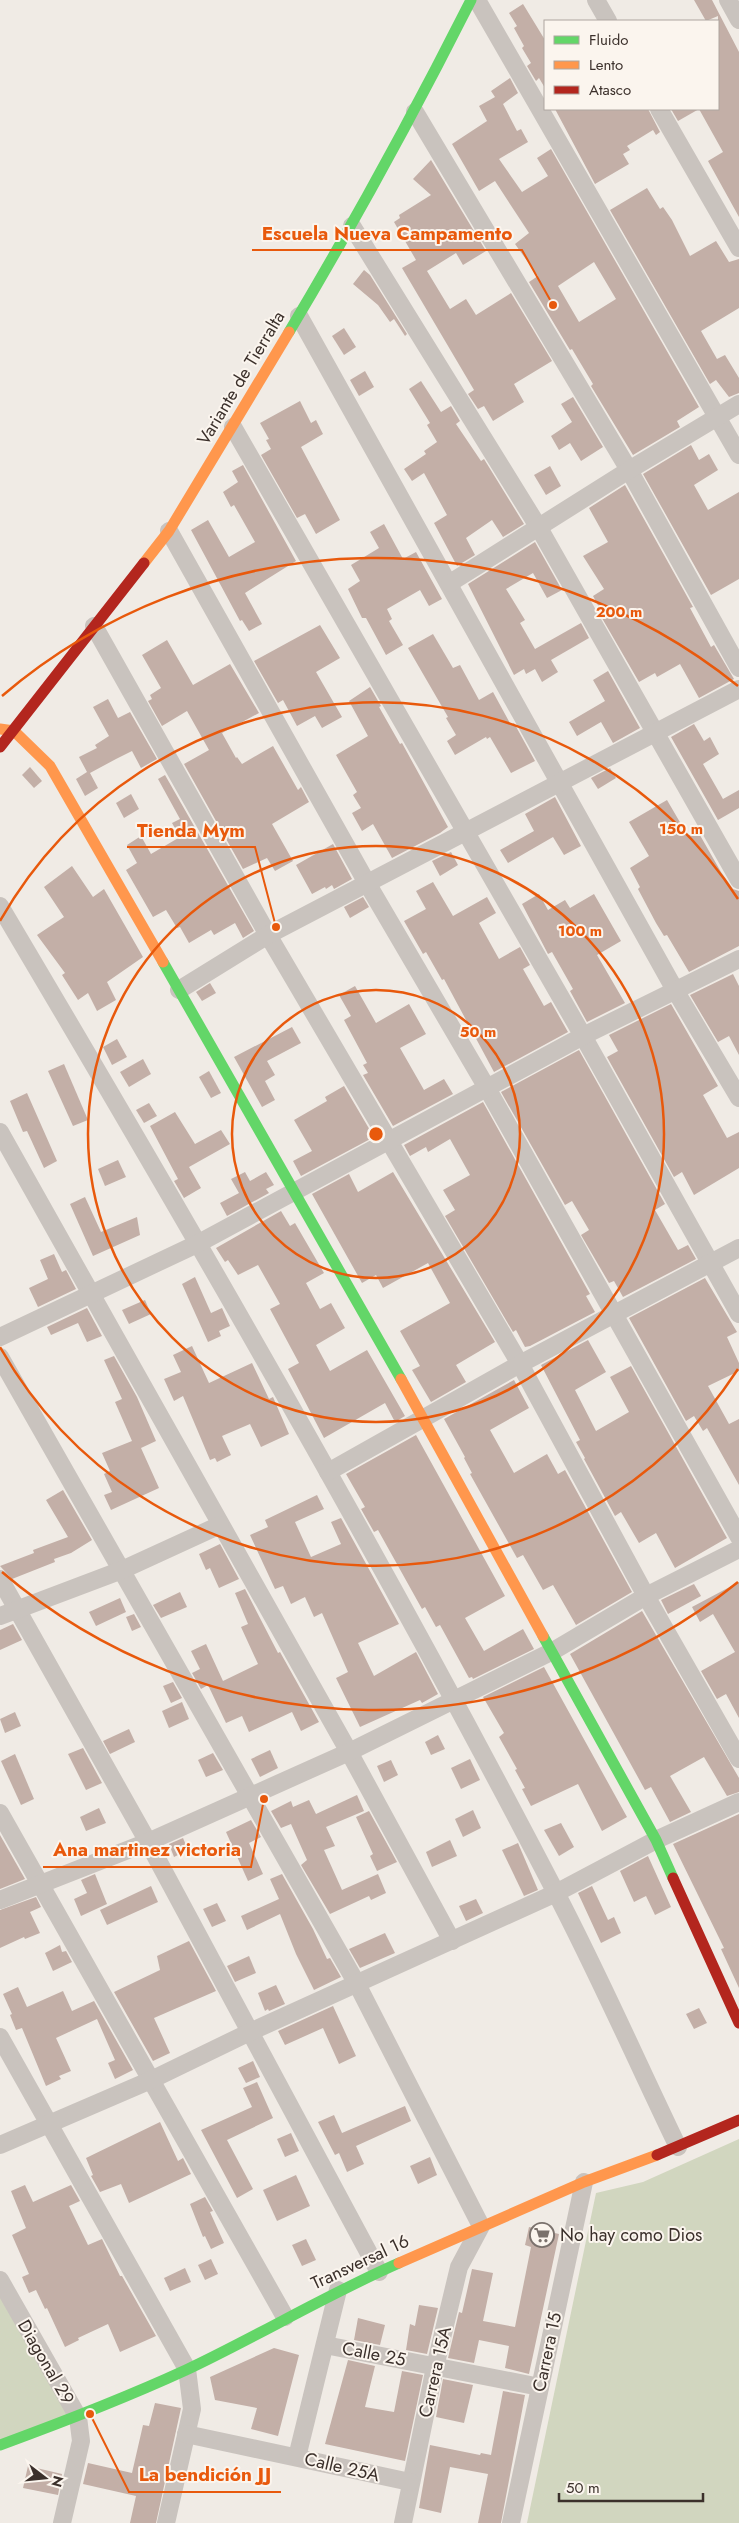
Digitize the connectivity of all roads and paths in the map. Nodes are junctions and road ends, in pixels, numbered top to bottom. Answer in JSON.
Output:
{"nodes":[{"id":1,"x":472,"y":0,"type":"edge"},
{"id":2,"x":476,"y":0,"type":"edge"},
{"id":3,"x":596,"y":0,"type":"edge"},
{"id":4,"x":728,"y":0,"type":"edge"},
{"id":5,"x":607,"y":20,"type":"edge"},
{"id":6,"x":739,"y":20,"type":"edge"},
{"id":7,"x":660,"y":110,"type":"edge"},
{"id":8,"x":416,"y":112,"type":"junction"},
{"id":9,"x":352,"y":226,"type":"junction"},
{"id":10,"x":739,"y":248,"type":"edge"},
{"id":11,"x":299,"y":316,"type":"junction"},
{"id":12,"x":739,"y":404,"type":"edge"},
{"id":13,"x":717,"y":416,"type":"junction"},
{"id":14,"x":233,"y":427,"type":"junction"},
{"id":15,"x":739,"y":454,"type":"edge"},
{"id":16,"x":628,"y":470,"type":"junction"},
{"id":17,"x":539,"y":528,"type":"junction"},
{"id":18,"x":168,"y":531,"type":"junction"},
{"id":19,"x":450,"y":583,"type":"junction"},
{"id":20,"x":94,"y":626,"type":"junction"},
{"id":21,"x":739,"y":668,"type":"edge"},
{"id":22,"x":739,"y":689,"type":"edge"},
{"id":23,"x":0,"y":729,"type":"edge"},
{"id":24,"x":14,"y":731,"type":"junction"},
{"id":25,"x":655,"y":733,"type":"junction"},
{"id":26,"x":0,"y":748,"type":"edge"},
{"id":27,"x":560,"y":781,"type":"junction"},
{"id":28,"x":465,"y":831,"type":"junction"},
{"id":29,"x":739,"y":880,"type":"edge"},
{"id":30,"x":367,"y":883,"type":"junction"},
{"id":31,"x":0,"y":906,"type":"edge"},
{"id":32,"x":268,"y":935,"type":"junction"},
{"id":33,"x":739,"y":959,"type":"edge"},
{"id":34,"x":179,"y":990,"type":"junction"},
{"id":35,"x":676,"y":990,"type":"junction"},
{"id":36,"x":583,"y":1036,"type":"junction"},
{"id":37,"x":487,"y":1088,"type":"junction"},
{"id":38,"x":739,"y":1098,"type":"edge"},
{"id":39,"x":0,"y":1132,"type":"edge"},
{"id":40,"x":389,"y":1142,"type":"junction"},
{"id":41,"x":293,"y":1193,"type":"junction"},
{"id":42,"x":199,"y":1243,"type":"junction"},
{"id":43,"x":739,"y":1248,"type":"edge"},
{"id":44,"x":710,"y":1263,"type":"junction"},
{"id":45,"x":90,"y":1293,"type":"junction"},
{"id":46,"x":739,"y":1314,"type":"edge"},
{"id":47,"x":613,"y":1315,"type":"junction"},
{"id":48,"x":0,"y":1337,"type":"edge"},
{"id":49,"x":0,"y":1357,"type":"edge"},
{"id":50,"x":520,"y":1364,"type":"junction"},
{"id":51,"x":423,"y":1418,"type":"junction"},
{"id":52,"x":328,"y":1472,"type":"junction"},
{"id":53,"x":220,"y":1525,"type":"junction"},
{"id":54,"x":739,"y":1537,"type":"edge"},
{"id":55,"x":739,"y":1549,"type":"edge"},
{"id":56,"x":122,"y":1570,"type":"junction"},
{"id":57,"x":0,"y":1579,"type":"edge"},
{"id":58,"x":646,"y":1596,"type":"junction"},
{"id":59,"x":17,"y":1608,"type":"junction"},
{"id":60,"x":0,"y":1616,"type":"edge"},
{"id":61,"x":553,"y":1652,"type":"junction"},
{"id":62,"x":454,"y":1702,"type":"junction"},
{"id":63,"x":349,"y":1752,"type":"junction"},
{"id":64,"x":739,"y":1759,"type":"edge"},
{"id":65,"x":250,"y":1795,"type":"junction"},
{"id":66,"x":739,"y":1802,"type":"edge"},
{"id":67,"x":0,"y":1813,"type":"edge"},
{"id":68,"x":656,"y":1840,"type":"junction"},
{"id":69,"x":148,"y":1842,"type":"junction"},
{"id":70,"x":39,"y":1883,"type":"junction"},
{"id":71,"x":556,"y":1893,"type":"junction"},
{"id":72,"x":0,"y":1900,"type":"edge"},
{"id":73,"x":452,"y":1941,"type":"junction"},
{"id":74,"x":357,"y":1984,"type":"junction"},
{"id":75,"x":739,"y":2023,"type":"edge"},
{"id":76,"x":250,"y":2032,"type":"junction"},
{"id":77,"x":0,"y":2037,"type":"edge"},
{"id":78,"x":151,"y":2080,"type":"junction"},
{"id":79,"x":739,"y":2120,"type":"edge"},
{"id":80,"x":49,"y":2124,"type":"junction"},
{"id":81,"x":0,"y":2145,"type":"edge"},
{"id":82,"x":678,"y":2147,"type":"junction"},
{"id":83,"x":584,"y":2182,"type":"junction"},
{"id":84,"x":481,"y":2226,"type":"junction"},
{"id":85,"x":379,"y":2272,"type":"junction"},
{"id":86,"x":0,"y":2280,"type":"edge"},
{"id":87,"x":338,"y":2290,"type":"junction"},
{"id":88,"x":285,"y":2317,"type":"junction"},
{"id":89,"x":325,"y":2345,"type":"junction"},
{"id":90,"x":435,"y":2367,"type":"junction"},
{"id":91,"x":187,"y":2369,"type":"junction"},
{"id":92,"x":540,"y":2387,"type":"junction"},
{"id":93,"x":78,"y":2417,"type":"junction"},
{"id":94,"x":186,"y":2434,"type":"junction"},
{"id":95,"x":0,"y":2446,"type":"edge"},
{"id":96,"x":297,"y":2457,"type":"junction"},
{"id":97,"x":410,"y":2482,"type":"junction"},
{"id":98,"x":62,"y":2523,"type":"edge"},
{"id":99,"x":166,"y":2523,"type":"edge"},
{"id":100,"x":402,"y":2523,"type":"edge"},
{"id":101,"x":511,"y":2523,"type":"edge"}],
"edges":[{"from":1,"to":8,"type":"main road","name":"Variante de Tierralta"},
{"from":2,"to":13,"type":"street"},
{"from":3,"to":5,"type":"street"},
{"from":4,"to":6,"type":"street"},
{"from":7,"to":10,"type":"street"},
{"from":8,"to":9,"type":"main road","name":"Variante de Tierralta"},
{"from":8,"to":16,"type":"street"},
{"from":9,"to":11,"type":"main road","name":"Variante de Tierralta"},
{"from":9,"to":17,"type":"street"},
{"from":11,"to":14,"type":"main road","name":"Variante de Tierralta"},
{"from":11,"to":19,"type":"street"},
{"from":12,"to":13,"type":"street"},
{"from":13,"to":15,"type":"street"},
{"from":13,"to":16,"type":"street"},
{"from":14,"to":18,"type":"main road","name":"Variante de Tierralta"},
{"from":14,"to":28,"type":"street"},
{"from":16,"to":17,"type":"street"},
{"from":16,"to":21,"type":"street"},
{"from":17,"to":19,"type":"street"},
{"from":17,"to":25,"type":"street"},
{"from":18,"to":20,"type":"main road","name":"Variante de Tierralta"},
{"from":18,"to":30,"type":"street"},
{"from":19,"to":27,"type":"street"},
{"from":20,"to":24,"type":"main road","name":"Variante de Tierralta"},
{"from":20,"to":32,"type":"street"},
{"from":22,"to":25,"type":"street"},
{"from":23,"to":24,"type":"main road"},
{"from":24,"to":26,"type":"main road","name":"Variante de Tierralta"},
{"from":24,"to":34,"type":"main road"},
{"from":25,"to":27,"type":"street"},
{"from":25,"to":29,"type":"street"},
{"from":27,"to":28,"type":"street"},
{"from":27,"to":35,"type":"street"},
{"from":28,"to":30,"type":"street"},
{"from":28,"to":36,"type":"street"},
{"from":30,"to":32,"type":"street"},
{"from":30,"to":37,"type":"street"},
{"from":31,"to":42,"type":"street"},
{"from":32,"to":34,"type":"street"},
{"from":32,"to":40,"type":"street"},
{"from":33,"to":35,"type":"street"},
{"from":34,"to":41,"type":"main road"},
{"from":35,"to":36,"type":"street"},
{"from":35,"to":38,"type":"street"},
{"from":36,"to":37,"type":"street"},
{"from":36,"to":44,"type":"street"},
{"from":37,"to":40,"type":"street"},
{"from":37,"to":47,"type":"street"},
{"from":39,"to":45,"type":"street"},
{"from":40,"to":41,"type":"street"},
{"from":40,"to":50,"type":"street"},
{"from":41,"to":42,"type":"street"},
{"from":41,"to":51,"type":"main road"},
{"from":42,"to":45,"type":"street"},
{"from":42,"to":52,"type":"street"},
{"from":43,"to":44,"type":"street"},
{"from":44,"to":46,"type":"street"},
{"from":44,"to":47,"type":"street"},
{"from":45,"to":48,"type":"street"},
{"from":45,"to":53,"type":"street"},
{"from":47,"to":50,"type":"street"},
{"from":47,"to":54,"type":"street"},
{"from":49,"to":56,"type":"street"},
{"from":50,"to":51,"type":"street"},
{"from":50,"to":58,"type":"street"},
{"from":51,"to":52,"type":"street"},
{"from":51,"to":61,"type":"main road"},
{"from":52,"to":62,"type":"street"},
{"from":53,"to":56,"type":"street"},
{"from":53,"to":63,"type":"street"},
{"from":55,"to":58,"type":"street"},
{"from":56,"to":59,"type":"street"},
{"from":56,"to":65,"type":"street"},
{"from":57,"to":59,"type":"street"},
{"from":58,"to":61,"type":"street"},
{"from":58,"to":64,"type":"street"},
{"from":59,"to":60,"type":"street"},
{"from":59,"to":69,"type":"street"},
{"from":61,"to":62,"type":"street"},
{"from":61,"to":68,"type":"main road"},
{"from":62,"to":63,"type":"street"},
{"from":62,"to":71,"type":"street"},
{"from":63,"to":65,"type":"street"},
{"from":63,"to":73,"type":"street"},
{"from":65,"to":69,"type":"street"},
{"from":65,"to":74,"type":"street"},
{"from":66,"to":68,"type":"street"},
{"from":67,"to":70,"type":"street"},
{"from":68,"to":71,"type":"street"},
{"from":68,"to":75,"type":"main road"},
{"from":69,"to":70,"type":"street"},
{"from":69,"to":76,"type":"street"},
{"from":70,"to":72,"type":"street"},
{"from":70,"to":78,"type":"street"},
{"from":71,"to":73,"type":"street"},
{"from":71,"to":82,"type":"street"},
{"from":73,"to":74,"type":"street"},
{"from":74,"to":76,"type":"street"},
{"from":74,"to":84,"type":"street"},
{"from":76,"to":78,"type":"street"},
{"from":76,"to":85,"type":"street"},
{"from":77,"to":80,"type":"street"},
{"from":78,"to":80,"type":"street"},
{"from":78,"to":88,"type":"street"},
{"from":79,"to":82,"type":"main road","name":"Transversal 16"},
{"from":80,"to":81,"type":"street"},
{"from":80,"to":91,"type":"street"},
{"from":82,"to":83,"type":"main road","name":"Transversal 16"},
{"from":83,"to":84,"type":"main road","name":"Transversal 16"},
{"from":83,"to":92,"type":"street","name":"Carrera 15"},
{"from":84,"to":85,"type":"main road","name":"Transversal 16"},
{"from":84,"to":90,"type":"street","name":"Carrera 15A"},
{"from":85,"to":87,"type":"main road","name":"Transversal 16"},
{"from":86,"to":93,"type":"street","name":"Diagonal 29"},
{"from":87,"to":88,"type":"main road","name":"Transversal 16"},
{"from":87,"to":89,"type":"street"},
{"from":88,"to":91,"type":"main road","name":"Transversal 16"},
{"from":89,"to":90,"type":"street","name":"Calle 25"},
{"from":89,"to":96,"type":"street"},
{"from":90,"to":92,"type":"street","name":"Calle 25"},
{"from":90,"to":97,"type":"street","name":"Carrera 15A"},
{"from":91,"to":93,"type":"main road","name":"Transversal 16"},
{"from":91,"to":94,"type":"street"},
{"from":92,"to":101,"type":"street","name":"Carrera 15"},
{"from":93,"to":95,"type":"main road","name":"Transversal 16"},
{"from":93,"to":98,"type":"street"},
{"from":94,"to":96,"type":"street","name":"Calle 25A"},
{"from":94,"to":99,"type":"street"},
{"from":96,"to":97,"type":"street","name":"Calle 25A"},
{"from":97,"to":100,"type":"street","name":"Carrera 15A"}]}
